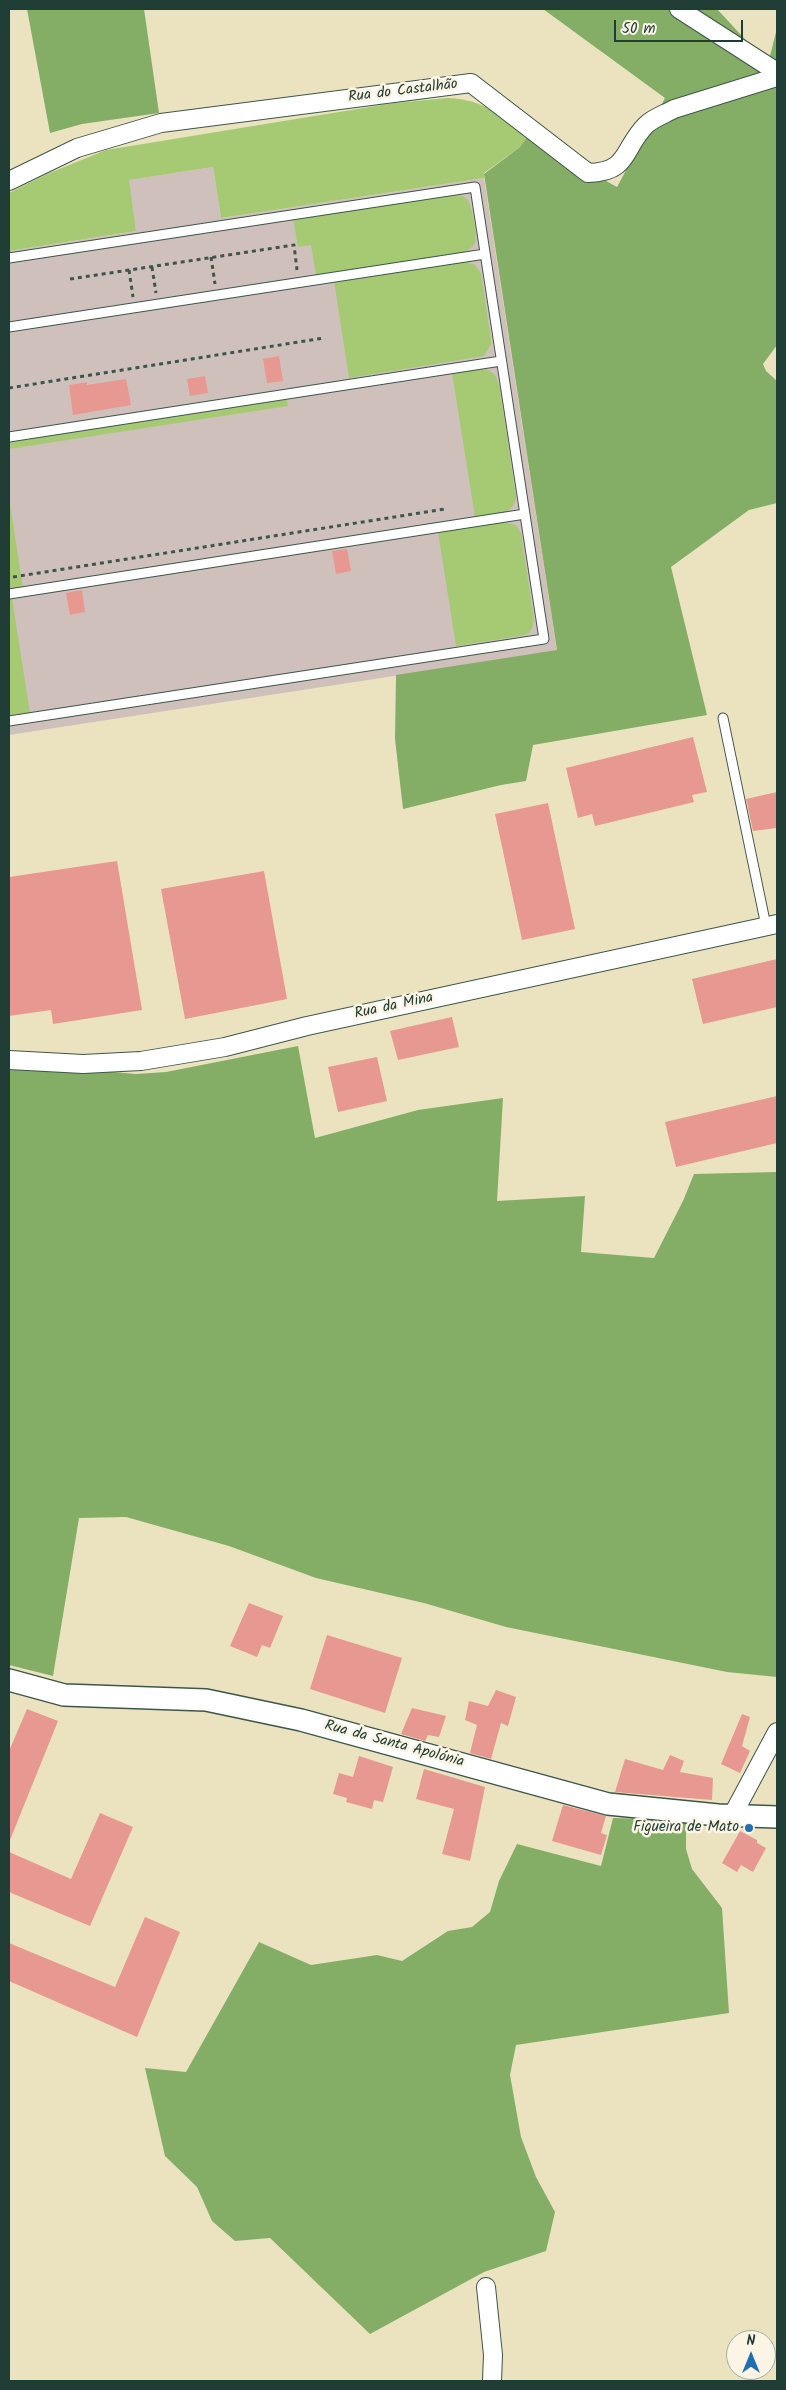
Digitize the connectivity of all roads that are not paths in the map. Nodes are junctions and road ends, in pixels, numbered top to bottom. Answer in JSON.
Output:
{"nodes":[{"id":1,"x":679,"y":9,"type":"edge"},
{"id":2,"x":777,"y":72,"type":"edge"},
{"id":3,"x":777,"y":77,"type":"edge"},
{"id":4,"x":9,"y":181,"type":"edge"},
{"id":5,"x":485,"y":254,"type":"junction"},
{"id":6,"x":9,"y":258,"type":"edge"},
{"id":7,"x":9,"y":327,"type":"edge"},
{"id":8,"x":501,"y":361,"type":"junction"},
{"id":9,"x":9,"y":436,"type":"edge"},
{"id":10,"x":525,"y":514,"type":"junction"},
{"id":11,"x":9,"y":594,"type":"edge"},
{"id":12,"x":723,"y":718,"type":"dead end"},
{"id":13,"x":9,"y":721,"type":"edge"},
{"id":14,"x":772,"y":925,"type":"edge"},
{"id":15,"x":9,"y":1060,"type":"edge"},
{"id":16,"x":9,"y":1680,"type":"edge"},
{"id":17,"x":777,"y":1732,"type":"edge"},
{"id":18,"x":732,"y":1816,"type":"junction"},
{"id":19,"x":777,"y":1817,"type":"edge"},
{"id":20,"x":486,"y":2287,"type":"dead end"},
{"id":21,"x":492,"y":2381,"type":"edge"}],
"edges":[{"from":1,"to":2,"type":"street"},
{"from":3,"to":4,"type":"street","name":"Rua do Castalhão"},
{"from":5,"to":6,"type":"lane"},
{"from":5,"to":7,"type":"lane"},
{"from":5,"to":8,"type":"lane"},
{"from":8,"to":9,"type":"lane"},
{"from":8,"to":10,"type":"lane"},
{"from":10,"to":11,"type":"lane"},
{"from":10,"to":13,"type":"lane"},
{"from":12,"to":14,"type":"lane"},
{"from":14,"to":15,"type":"street","name":"Rua da Mina"},
{"from":16,"to":18,"type":"street","name":"Rua da Santa Apolónia"},
{"from":17,"to":18,"type":"street"},
{"from":18,"to":19,"type":"street","name":"Rua da Santa Apolónia"},
{"from":20,"to":21,"type":"street"}]}
